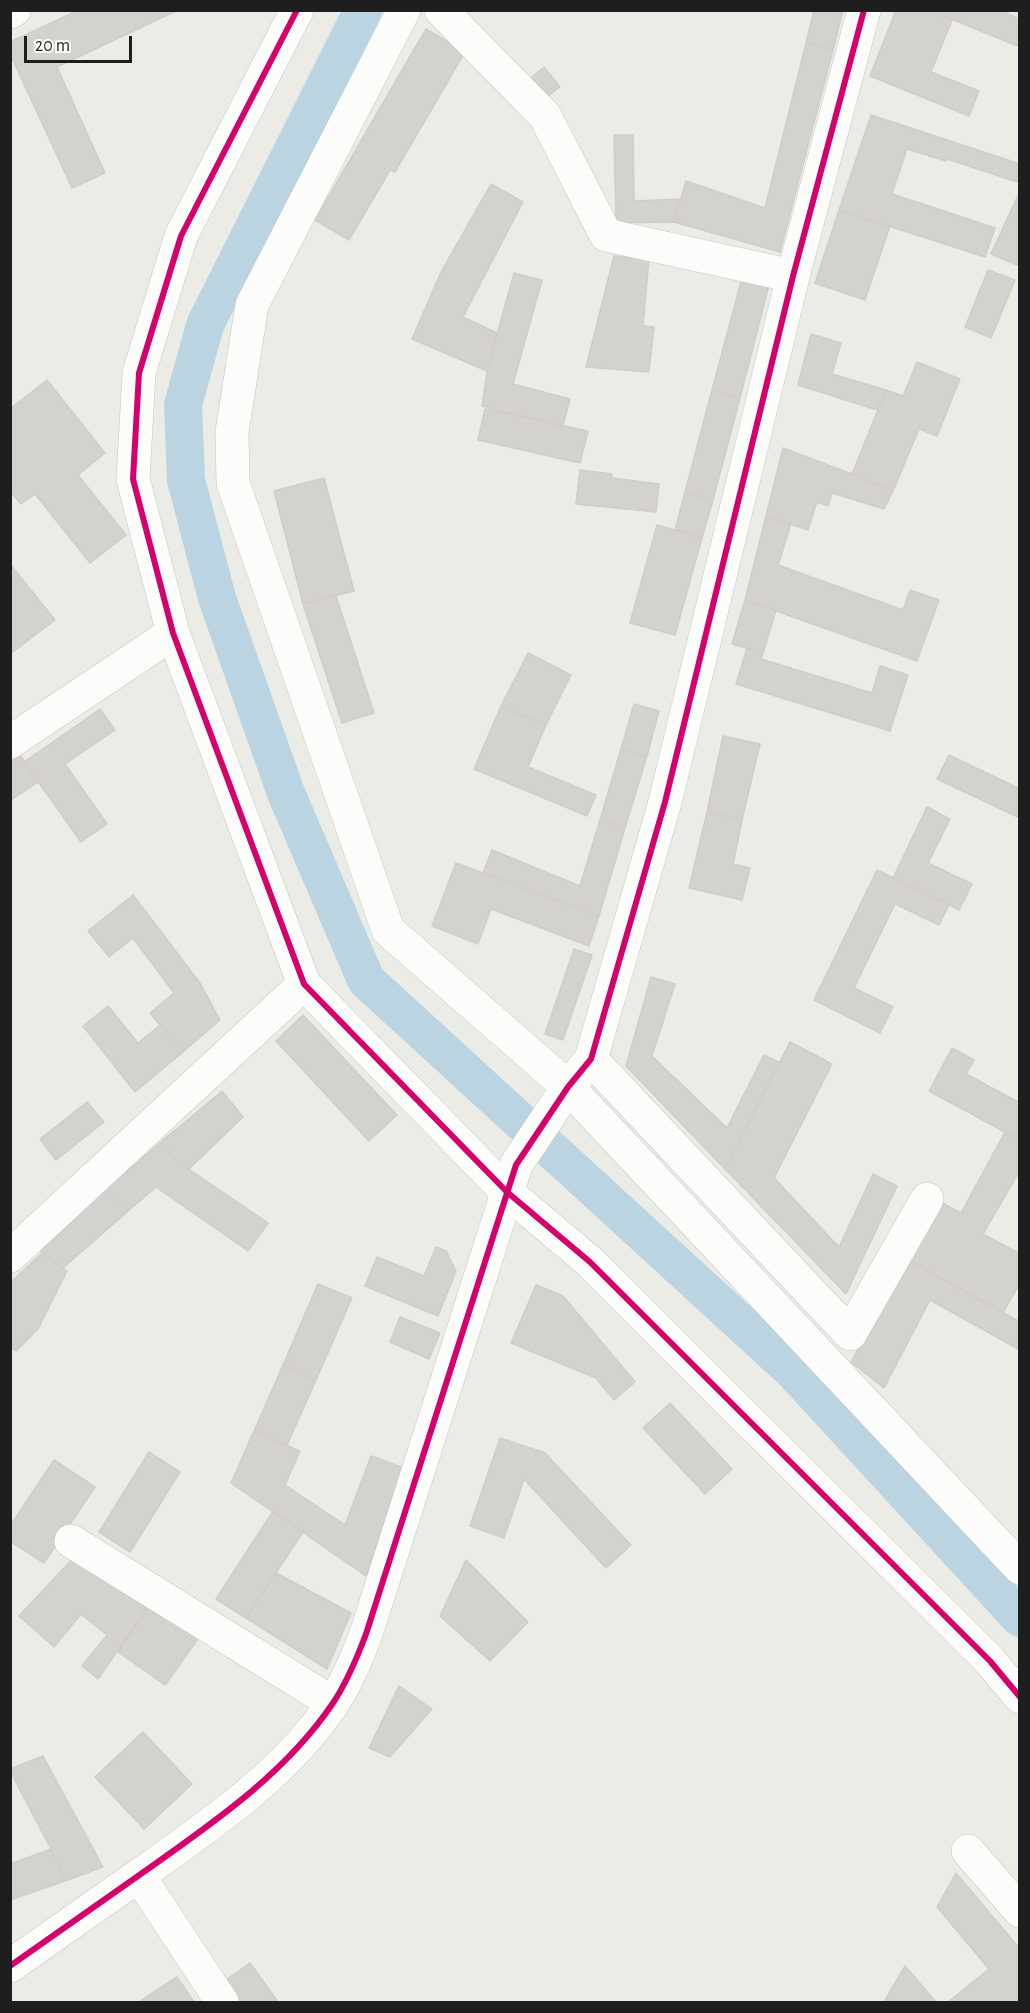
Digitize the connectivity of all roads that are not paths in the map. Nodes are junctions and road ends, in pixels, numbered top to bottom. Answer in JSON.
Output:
{"nodes":[{"id":1,"x":297,"y":10,"type":"edge"},
{"id":2,"x":404,"y":10,"type":"edge"},
{"id":3,"x":441,"y":10,"type":"edge"},
{"id":4,"x":864,"y":10,"type":"edge"},
{"id":5,"x":793,"y":276,"type":"junction"},
{"id":6,"x":173,"y":633,"type":"junction"},
{"id":7,"x":10,"y":742,"type":"edge"},
{"id":8,"x":304,"y":984,"type":"junction"},
{"id":9,"x":591,"y":1059,"type":"junction"},
{"id":10,"x":563,"y":1094,"type":"junction"},
{"id":11,"x":511,"y":1178,"type":"junction"},
{"id":12,"x":927,"y":1199,"type":"dead end"},
{"id":13,"x":10,"y":1256,"type":"edge"},
{"id":14,"x":70,"y":1541,"type":"dead end"},
{"id":15,"x":1020,"y":1568,"type":"edge"},
{"id":16,"x":1020,"y":1697,"type":"edge"},
{"id":17,"x":333,"y":1703,"type":"junction"},
{"id":18,"x":968,"y":1851,"type":"dead end"},
{"id":19,"x":139,"y":1876,"type":"junction"},
{"id":20,"x":1020,"y":1911,"type":"edge"},
{"id":21,"x":10,"y":1966,"type":"edge"},
{"id":22,"x":222,"y":2002,"type":"edge"}],
"edges":[{"from":1,"to":6,"type":"street"},
{"from":2,"to":10,"type":"street"},
{"from":3,"to":5,"type":"street"},
{"from":4,"to":5,"type":"street"},
{"from":5,"to":9,"type":"street"},
{"from":6,"to":7,"type":"street"},
{"from":6,"to":8,"type":"street"},
{"from":8,"to":11,"type":"street"},
{"from":8,"to":13,"type":"street"},
{"from":9,"to":10,"type":"street"},
{"from":9,"to":12,"type":"street"},
{"from":10,"to":11,"type":"street"},
{"from":10,"to":15,"type":"street"},
{"from":11,"to":16,"type":"street"},
{"from":11,"to":17,"type":"street"},
{"from":14,"to":17,"type":"street"},
{"from":17,"to":19,"type":"street"},
{"from":18,"to":20,"type":"street"},
{"from":19,"to":21,"type":"street"},
{"from":19,"to":22,"type":"street"}]}
